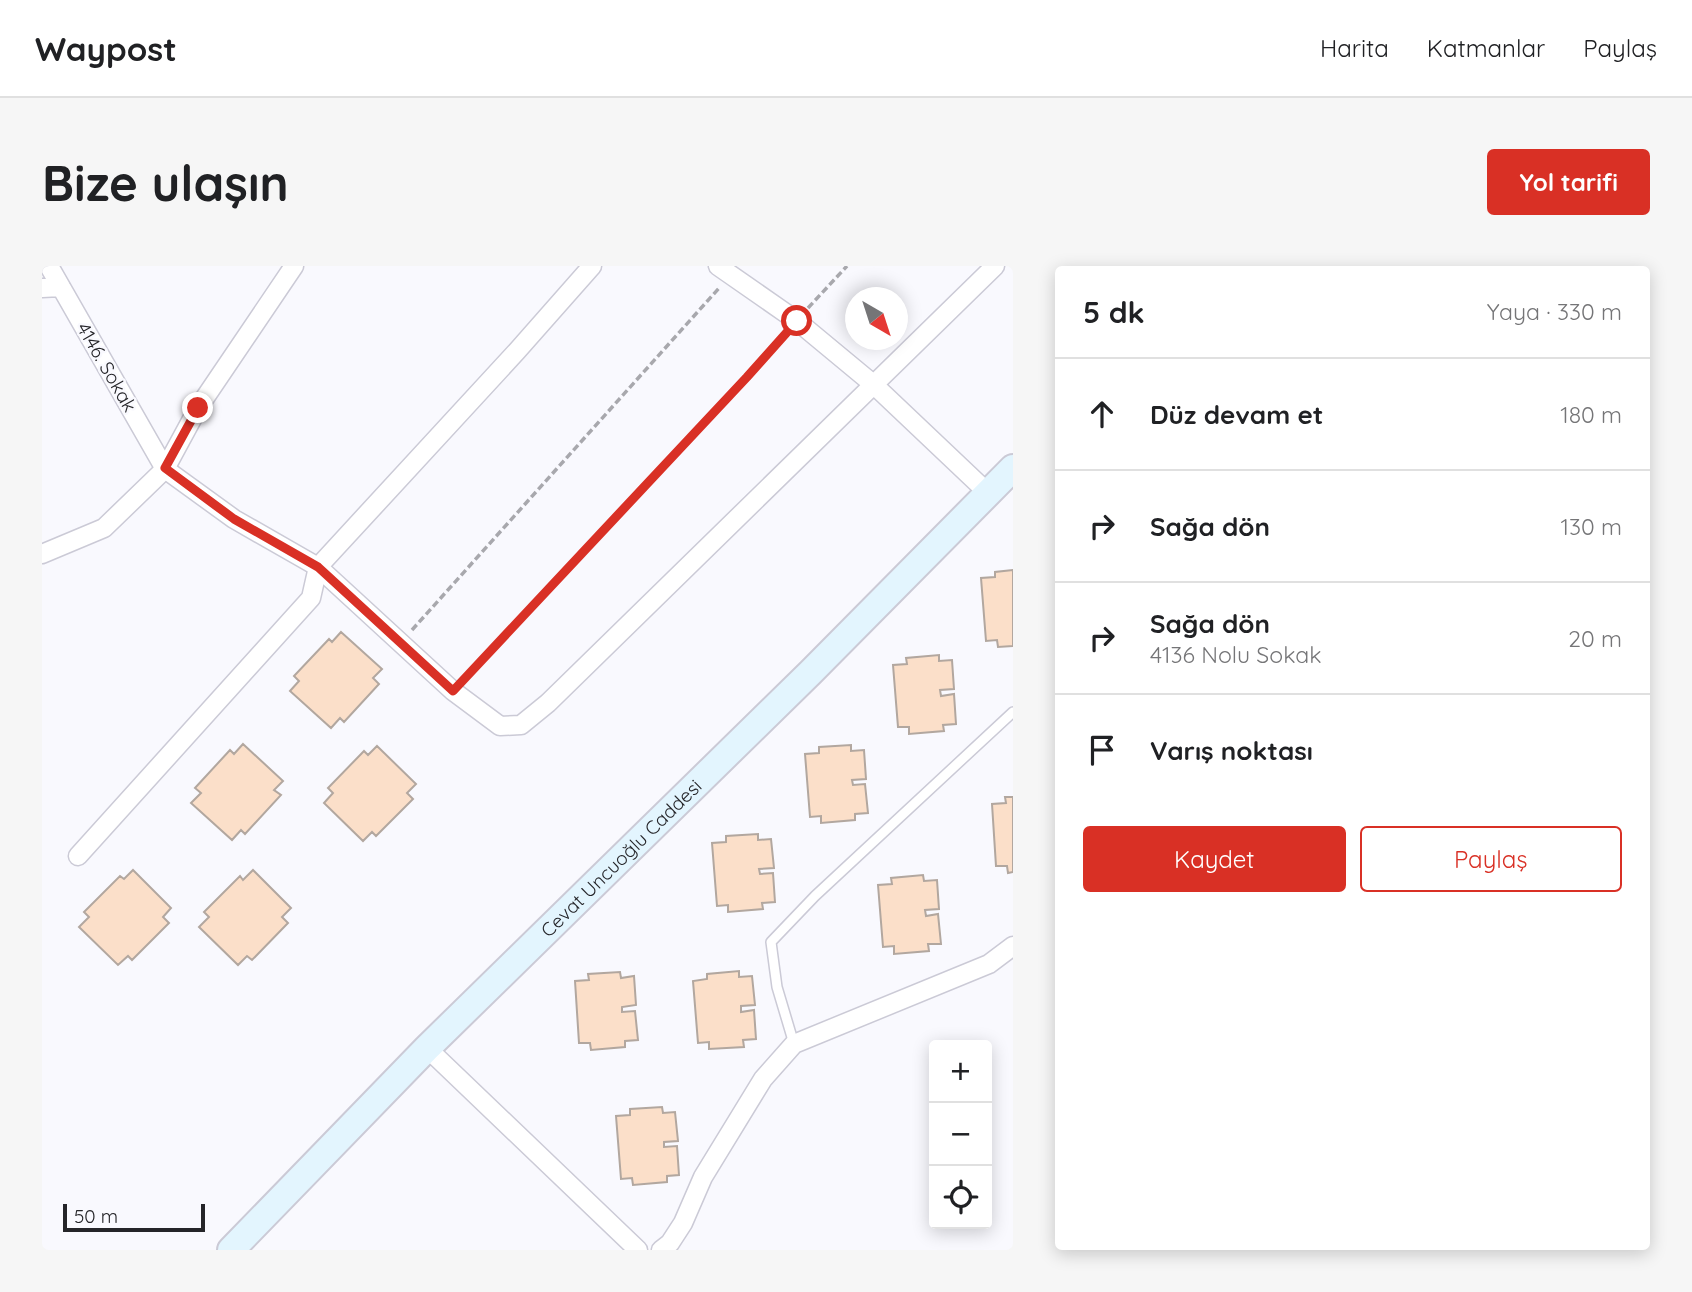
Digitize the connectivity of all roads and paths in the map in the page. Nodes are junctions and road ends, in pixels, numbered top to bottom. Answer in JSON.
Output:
{"nodes":[{"id":1,"x":49,"y":266,"type":"edge"},
{"id":2,"x":294,"y":266,"type":"edge"},
{"id":3,"x":592,"y":266,"type":"edge"},
{"id":4,"x":846,"y":266,"type":"edge"},
{"id":5,"x":995,"y":266,"type":"edge"},
{"id":6,"x":725,"y":271,"type":"edge"},
{"id":7,"x":61,"y":287,"type":"junction"},
{"id":8,"x":42,"y":288,"type":"edge"},
{"id":9,"x":797,"y":321,"type":"junction"},
{"id":10,"x":873,"y":384,"type":"junction"},
{"id":11,"x":165,"y":468,"type":"junction"},
{"id":12,"x":1013,"y":468,"type":"edge"},
{"id":13,"x":988,"y":492,"type":"junction"},
{"id":14,"x":42,"y":554,"type":"edge"},
{"id":15,"x":318,"y":567,"type":"junction"},
{"id":16,"x":400,"y":643,"type":"junction"},
{"id":17,"x":453,"y":691,"type":"junction"},
{"id":18,"x":1013,"y":712,"type":"edge"},
{"id":19,"x":78,"y":856,"type":"dead end"},
{"id":20,"x":1013,"y":946,"type":"edge"},
{"id":21,"x":794,"y":1044,"type":"junction"},
{"id":22,"x":427,"y":1048,"type":"junction"},
{"id":23,"x":231,"y":1250,"type":"edge"},
{"id":24,"x":638,"y":1250,"type":"edge"},
{"id":25,"x":661,"y":1250,"type":"edge"}],
"edges":[{"from":1,"to":7,"type":"street","name":"4146. Sokak"},
{"from":2,"to":11,"type":"street"},
{"from":3,"to":15,"type":"street"},
{"from":4,"to":9,"type":"path"},
{"from":5,"to":10,"type":"street"},
{"from":6,"to":9,"type":"street"},
{"from":6,"to":16,"type":"path"},
{"from":7,"to":8,"type":"street"},
{"from":7,"to":11,"type":"street","name":"4146. Sokak"},
{"from":9,"to":10,"type":"street"},
{"from":9,"to":17,"type":"path"},
{"from":10,"to":13,"type":"street"},
{"from":10,"to":17,"type":"street"},
{"from":11,"to":14,"type":"street"},
{"from":11,"to":15,"type":"street"},
{"from":12,"to":13,"type":"street","name":"Cevat Uncuoğlu Caddesi"},
{"from":13,"to":22,"type":"street","name":"Cevat Uncuoğlu Caddesi"},
{"from":15,"to":16,"type":"street"},
{"from":15,"to":19,"type":"street"},
{"from":16,"to":17,"type":"street"},
{"from":18,"to":21,"type":"lane"},
{"from":20,"to":21,"type":"street"},
{"from":21,"to":25,"type":"street"},
{"from":22,"to":23,"type":"street","name":"Cevat Uncuoğlu Caddesi"},
{"from":22,"to":24,"type":"street"}]}
